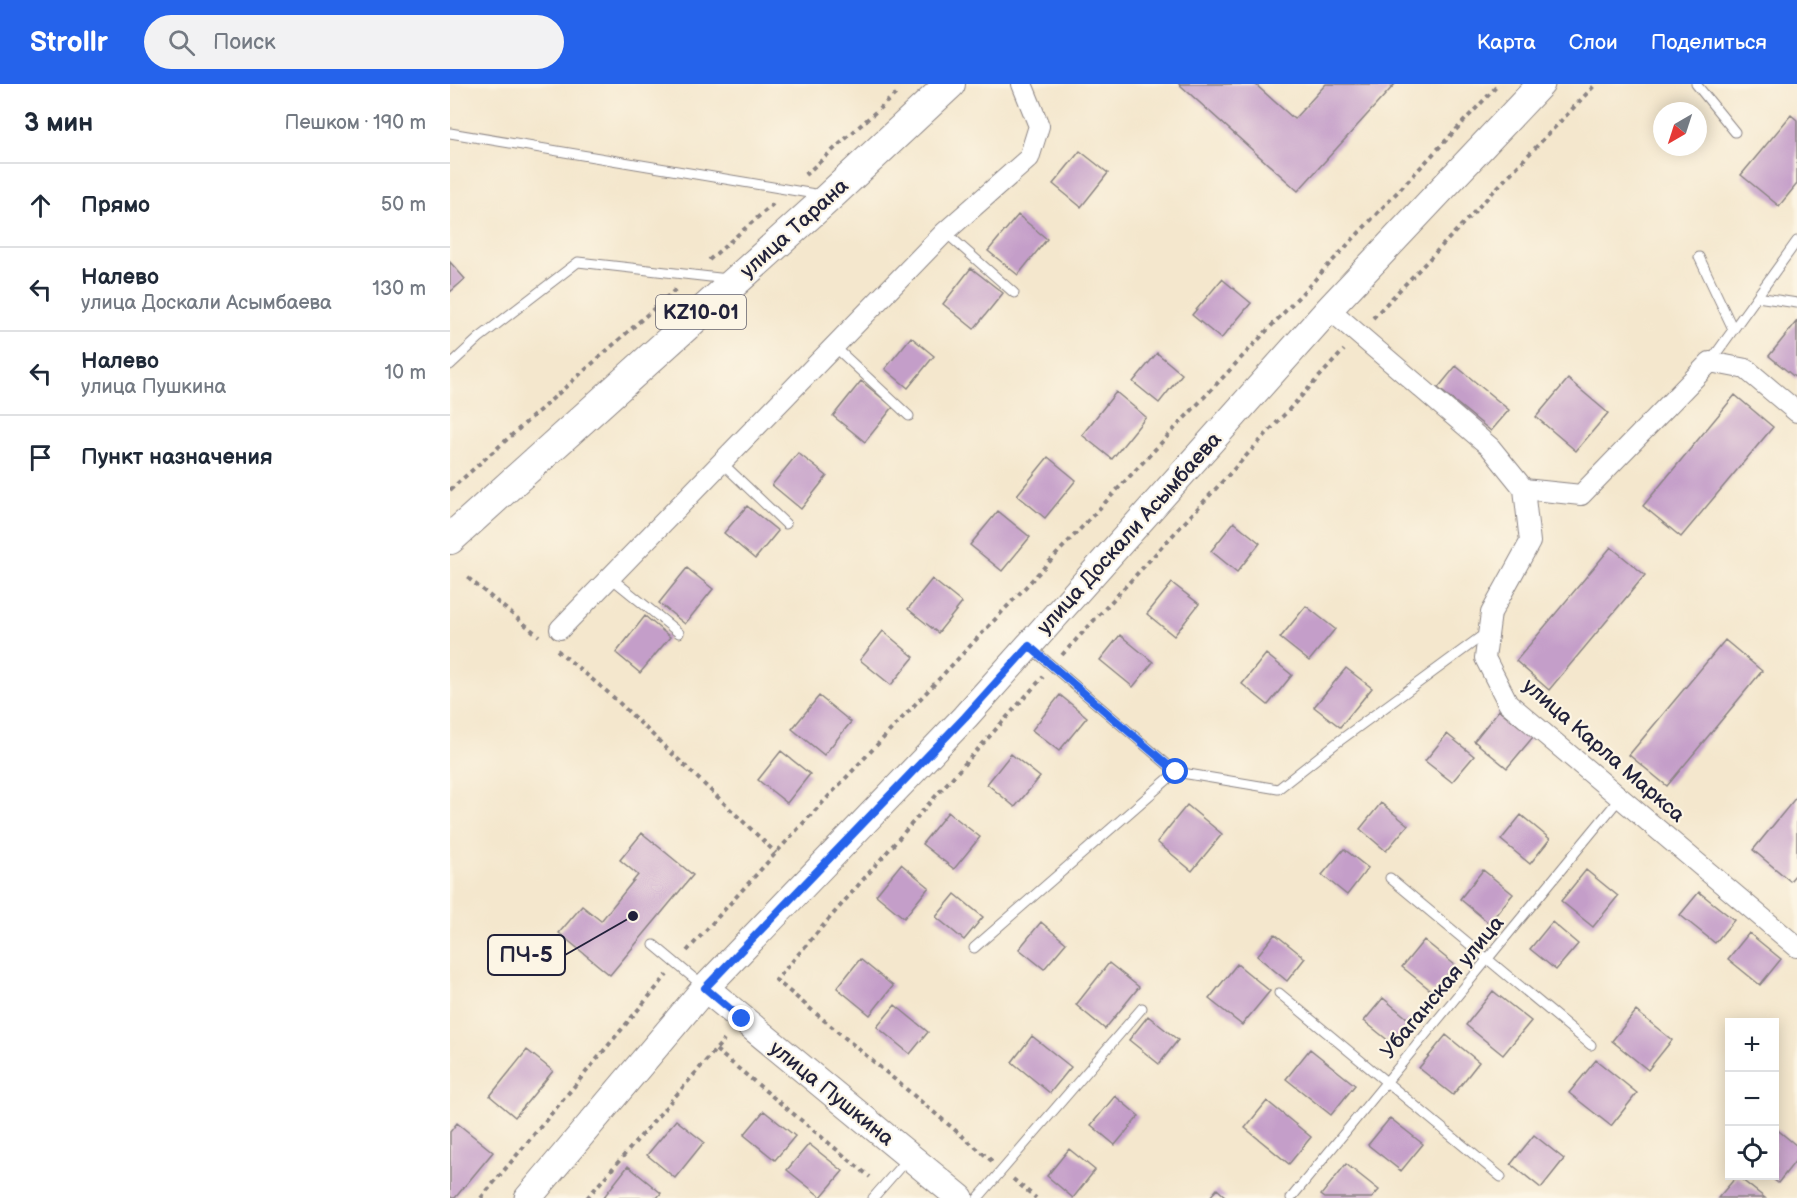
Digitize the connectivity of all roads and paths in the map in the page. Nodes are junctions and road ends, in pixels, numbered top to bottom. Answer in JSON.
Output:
{"nodes":[{"id":1,"x":950,"y":84,"type":"edge"},
{"id":2,"x":1022,"y":84,"type":"edge"},
{"id":3,"x":1499,"y":84,"type":"edge"},
{"id":4,"x":1541,"y":84,"type":"edge"},
{"id":5,"x":1596,"y":84,"type":"edge"},
{"id":6,"x":1696,"y":84,"type":"edge"},
{"id":7,"x":1735,"y":132,"type":"dead end"},
{"id":8,"x":450,"y":133,"type":"edge"},
{"id":9,"x":829,"y":197,"type":"junction"},
{"id":10,"x":945,"y":232,"type":"junction"},
{"id":11,"x":1797,"y":241,"type":"edge"},
{"id":12,"x":1699,"y":257,"type":"dead end"},
{"id":13,"x":737,"y":280,"type":"junction"},
{"id":14,"x":1014,"y":293,"type":"dead end"},
{"id":15,"x":1757,"y":297,"type":"junction"},
{"id":16,"x":1797,"y":303,"type":"edge"},
{"id":17,"x":1329,"y":309,"type":"junction"},
{"id":18,"x":1733,"y":329,"type":"junction"},
{"id":19,"x":1359,"y":334,"type":"junction"},
{"id":20,"x":834,"y":346,"type":"junction"},
{"id":21,"x":1710,"y":362,"type":"junction"},
{"id":22,"x":450,"y":365,"type":"edge"},
{"id":23,"x":1797,"y":412,"type":"edge"},
{"id":24,"x":909,"y":416,"type":"dead end"},
{"id":25,"x":721,"y":462,"type":"junction"},
{"id":26,"x":1524,"y":489,"type":"junction"},
{"id":27,"x":786,"y":524,"type":"dead end"},
{"id":28,"x":450,"y":539,"type":"edge"},
{"id":29,"x":610,"y":577,"type":"junction"},
{"id":30,"x":468,"y":578,"type":"dead end"},
{"id":31,"x":1488,"y":631,"type":"junction"},
{"id":32,"x":679,"y":633,"type":"dead end"},
{"id":33,"x":539,"y":636,"type":"dead end"},
{"id":34,"x":554,"y":636,"type":"joint"},
{"id":35,"x":1029,"y":646,"type":"junction"},
{"id":36,"x":1052,"y":666,"type":"junction"},
{"id":37,"x":1176,"y":772,"type":"junction"},
{"id":38,"x":1620,"y":798,"type":"junction"},
{"id":39,"x":776,"y":853,"type":"junction"},
{"id":40,"x":1390,"y":878,"type":"dead end"},
{"id":41,"x":654,"y":945,"type":"dead end"},
{"id":42,"x":1797,"y":946,"type":"edge"},
{"id":43,"x":974,"y":948,"type":"dead end"},
{"id":44,"x":1488,"y":959,"type":"junction"},
{"id":45,"x":676,"y":964,"type":"junction"},
{"id":46,"x":705,"y":988,"type":"junction"},
{"id":47,"x":1279,"y":993,"type":"dead end"},
{"id":48,"x":1142,"y":1008,"type":"dead end"},
{"id":49,"x":724,"y":1040,"type":"dead end"},
{"id":50,"x":1591,"y":1045,"type":"dead end"},
{"id":51,"x":716,"y":1050,"type":"junction"},
{"id":52,"x":1387,"y":1082,"type":"junction"},
{"id":53,"x":909,"y":1156,"type":"junction"},
{"id":54,"x":1002,"y":1170,"type":"junction"},
{"id":55,"x":1502,"y":1177,"type":"dead end"},
{"id":56,"x":883,"y":1187,"type":"junction"},
{"id":57,"x":481,"y":1198,"type":"edge"},
{"id":58,"x":528,"y":1198,"type":"edge"},
{"id":59,"x":587,"y":1198,"type":"edge"},
{"id":60,"x":873,"y":1198,"type":"edge"},
{"id":61,"x":960,"y":1198,"type":"edge"},
{"id":62,"x":978,"y":1198,"type":"edge"},
{"id":63,"x":1036,"y":1198,"type":"edge"},
{"id":64,"x":1291,"y":1198,"type":"edge"}],
"edges":[{"from":1,"to":9,"type":"main road","name":"улица Тарана","number":"KZ10-01"},
{"from":2,"to":10,"type":"street"},
{"from":3,"to":39,"type":"path"},
{"from":4,"to":17,"type":"street","name":"улица Доскали Асымбаева"},
{"from":5,"to":19,"type":"path"},
{"from":6,"to":7,"type":"lane"},
{"from":8,"to":9,"type":"lane"},
{"from":9,"to":13,"type":"main road","name":"улица Тарана","number":"KZ10-01"},
{"from":10,"to":14,"type":"lane"},
{"from":10,"to":20,"type":"street"},
{"from":11,"to":15,"type":"lane"},
{"from":12,"to":18,"type":"lane"},
{"from":13,"to":22,"type":"lane"},
{"from":13,"to":28,"type":"main road","name":"улица Тарана","number":"KZ10-01"},
{"from":15,"to":16,"type":"lane"},
{"from":15,"to":18,"type":"lane"},
{"from":17,"to":19,"type":"street"},
{"from":17,"to":35,"type":"street","name":"улица Доскали Асымбаева"},
{"from":18,"to":21,"type":"lane"},
{"from":19,"to":26,"type":"street"},
{"from":19,"to":36,"type":"path"},
{"from":20,"to":24,"type":"lane"},
{"from":20,"to":25,"type":"street"},
{"from":21,"to":23,"type":"street"},
{"from":21,"to":26,"type":"street"},
{"from":25,"to":27,"type":"lane"},
{"from":25,"to":29,"type":"street"},
{"from":26,"to":31,"type":"street","name":"улица Карла Маркса"},
{"from":29,"to":32,"type":"lane"},
{"from":29,"to":34,"type":"street"},
{"from":30,"to":33,"type":"path"},
{"from":31,"to":37,"type":"lane"},
{"from":31,"to":38,"type":"street","name":"улица Карла Маркса"},
{"from":34,"to":39,"type":"path"},
{"from":35,"to":36,"type":"lane"},
{"from":35,"to":46,"type":"street","name":"улица Доскали Асымбаева"},
{"from":36,"to":37,"type":"lane"},
{"from":36,"to":54,"type":"path"},
{"from":37,"to":43,"type":"lane"},
{"from":38,"to":42,"type":"street","name":"улица Карла Маркса"},
{"from":38,"to":44,"type":"lane","name":"Убаганская улица"},
{"from":39,"to":45,"type":"path"},
{"from":40,"to":44,"type":"lane"},
{"from":41,"to":45,"type":"lane"},
{"from":44,"to":50,"type":"lane"},
{"from":44,"to":52,"type":"lane","name":"Убаганская улица"},
{"from":45,"to":46,"type":"lane"},
{"from":45,"to":57,"type":"path"},
{"from":46,"to":53,"type":"street","name":"улица Пушкина"},
{"from":46,"to":58,"type":"street","name":"улица Доскали Асымбаева"},
{"from":47,"to":52,"type":"lane"},
{"from":48,"to":54,"type":"lane"},
{"from":49,"to":51,"type":"path"},
{"from":51,"to":56,"type":"path"},
{"from":51,"to":59,"type":"path"},
{"from":52,"to":55,"type":"lane"},
{"from":52,"to":64,"type":"lane","name":"Убаганская улица"},
{"from":53,"to":56,"type":"lane"},
{"from":53,"to":61,"type":"street","name":"улица Пушкина"},
{"from":54,"to":62,"type":"lane"},
{"from":54,"to":63,"type":"path"},
{"from":56,"to":60,"type":"lane"}]}
